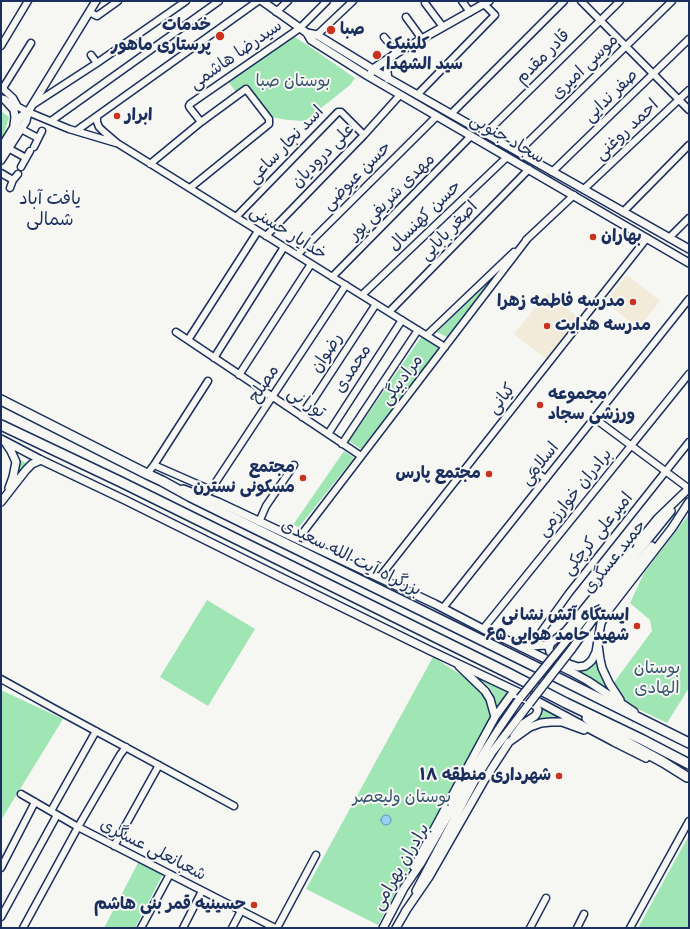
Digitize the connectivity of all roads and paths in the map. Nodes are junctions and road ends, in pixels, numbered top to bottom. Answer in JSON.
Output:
{"nodes":[{"id":1,"x":28,"y":1,"type":"edge"},
{"id":2,"x":96,"y":1,"type":"edge"},
{"id":3,"x":118,"y":1,"type":"edge"},
{"id":4,"x":186,"y":1,"type":"edge"},
{"id":5,"x":219,"y":1,"type":"edge"},
{"id":6,"x":258,"y":1,"type":"edge"},
{"id":7,"x":262,"y":1,"type":"edge"},
{"id":8,"x":288,"y":1,"type":"edge"},
{"id":9,"x":327,"y":1,"type":"edge"},
{"id":10,"x":353,"y":1,"type":"edge"},
{"id":11,"x":462,"y":1,"type":"edge"},
{"id":12,"x":564,"y":1,"type":"edge"},
{"id":13,"x":582,"y":1,"type":"edge"},
{"id":14,"x":620,"y":1,"type":"edge"},
{"id":15,"x":672,"y":1,"type":"edge"},
{"id":16,"x":487,"y":2,"type":"edge"},
{"id":17,"x":425,"y":3,"type":"dead end"},
{"id":18,"x":89,"y":12,"type":"junction"},
{"id":19,"x":276,"y":12,"type":"junction"},
{"id":20,"x":470,"y":12,"type":"junction"},
{"id":21,"x":406,"y":17,"type":"dead end"},
{"id":22,"x":600,"y":20,"type":"junction"},
{"id":23,"x":444,"y":27,"type":"junction"},
{"id":24,"x":300,"y":28,"type":"junction"},
{"id":25,"x":307,"y":33,"type":"junction"},
{"id":26,"x":317,"y":35,"type":"junction"},
{"id":27,"x":384,"y":37,"type":"dead end"},
{"id":28,"x":422,"y":39,"type":"junction"},
{"id":29,"x":689,"y":39,"type":"edge"},
{"id":30,"x":31,"y":43,"type":"dead end"},
{"id":31,"x":1,"y":46,"type":"edge"},
{"id":32,"x":626,"y":47,"type":"junction"},
{"id":33,"x":397,"y":53,"type":"junction"},
{"id":34,"x":91,"y":55,"type":"dead end"},
{"id":35,"x":389,"y":59,"type":"junction"},
{"id":36,"x":97,"y":63,"type":"junction"},
{"id":37,"x":373,"y":69,"type":"junction"},
{"id":38,"x":654,"y":74,"type":"junction"},
{"id":39,"x":368,"y":76,"type":"junction"},
{"id":40,"x":388,"y":79,"type":"junction"},
{"id":41,"x":2,"y":87,"type":"edge"},
{"id":42,"x":689,"y":90,"type":"edge"},
{"id":43,"x":400,"y":95,"type":"junction"},
{"id":44,"x":417,"y":95,"type":"junction"},
{"id":45,"x":3,"y":99,"type":"edge"},
{"id":46,"x":679,"y":100,"type":"junction"},
{"id":47,"x":32,"y":105,"type":"junction"},
{"id":48,"x":18,"y":107,"type":"junction"},
{"id":49,"x":689,"y":110,"type":"edge"},
{"id":50,"x":28,"y":112,"type":"junction"},
{"id":51,"x":451,"y":114,"type":"junction"},
{"id":52,"x":97,"y":116,"type":"junction"},
{"id":53,"x":437,"y":116,"type":"junction"},
{"id":54,"x":51,"y":121,"type":"junction"},
{"id":55,"x":201,"y":122,"type":"junction"},
{"id":56,"x":21,"y":128,"type":"junction"},
{"id":57,"x":42,"y":131,"type":"dead end"},
{"id":58,"x":76,"y":131,"type":"junction"},
{"id":59,"x":11,"y":132,"type":"junction"},
{"id":60,"x":485,"y":134,"type":"junction"},
{"id":61,"x":364,"y":135,"type":"junction"},
{"id":62,"x":471,"y":136,"type":"junction"},
{"id":63,"x":38,"y":138,"type":"junction"},
{"id":64,"x":480,"y":141,"type":"junction"},
{"id":65,"x":117,"y":144,"type":"junction"},
{"id":66,"x":689,"y":146,"type":"edge"},
{"id":67,"x":5,"y":148,"type":"edge"},
{"id":68,"x":518,"y":152,"type":"junction"},
{"id":69,"x":508,"y":157,"type":"junction"},
{"id":70,"x":26,"y":158,"type":"junction"},
{"id":71,"x":1,"y":160,"type":"edge"},
{"id":72,"x":150,"y":164,"type":"junction"},
{"id":73,"x":21,"y":167,"type":"dead end"},
{"id":74,"x":529,"y":169,"type":"junction"},
{"id":75,"x":552,"y":172,"type":"junction"},
{"id":76,"x":1,"y":173,"type":"edge"},
{"id":77,"x":18,"y":174,"type":"dead end"},
{"id":78,"x":13,"y":180,"type":"junction"},
{"id":79,"x":547,"y":180,"type":"junction"},
{"id":80,"x":10,"y":188,"type":"dead end"},
{"id":81,"x":190,"y":188,"type":"junction"},
{"id":82,"x":584,"y":190,"type":"junction"},
{"id":83,"x":574,"y":196,"type":"junction"},
{"id":84,"x":623,"y":212,"type":"junction"},
{"id":85,"x":236,"y":217,"type":"junction"},
{"id":86,"x":689,"y":218,"type":"edge"},
{"id":87,"x":258,"y":231,"type":"junction"},
{"id":88,"x":266,"y":236,"type":"junction"},
{"id":89,"x":528,"y":238,"type":"junction"},
{"id":90,"x":647,"y":238,"type":"junction"},
{"id":91,"x":669,"y":238,"type":"junction"},
{"id":92,"x":284,"y":247,"type":"junction"},
{"id":93,"x":689,"y":249,"type":"edge"},
{"id":94,"x":297,"y":255,"type":"junction"},
{"id":95,"x":689,"y":263,"type":"edge"},
{"id":96,"x":311,"y":264,"type":"junction"},
{"id":97,"x":332,"y":277,"type":"junction"},
{"id":98,"x":346,"y":285,"type":"junction"},
{"id":99,"x":362,"y":295,"type":"junction"},
{"id":100,"x":689,"y":299,"type":"edge"},
{"id":101,"x":376,"y":304,"type":"junction"},
{"id":102,"x":390,"y":312,"type":"junction"},
{"id":103,"x":402,"y":320,"type":"junction"},
{"id":104,"x":418,"y":330,"type":"junction"},
{"id":105,"x":176,"y":332,"type":"dead end"},
{"id":106,"x":427,"y":335,"type":"junction"},
{"id":107,"x":188,"y":340,"type":"junction"},
{"id":108,"x":445,"y":346,"type":"junction"},
{"id":109,"x":214,"y":358,"type":"junction"},
{"id":110,"x":689,"y":374,"type":"edge"},
{"id":111,"x":239,"y":375,"type":"junction"},
{"id":112,"x":208,"y":381,"type":"dead end"},
{"id":113,"x":272,"y":397,"type":"junction"},
{"id":114,"x":1,"y":400,"type":"edge"},
{"id":115,"x":302,"y":417,"type":"junction"},
{"id":116,"x":594,"y":418,"type":"junction"},
{"id":117,"x":1,"y":425,"type":"edge"},
{"id":118,"x":328,"y":434,"type":"junction"},
{"id":119,"x":2,"y":440,"type":"edge"},
{"id":120,"x":689,"y":442,"type":"edge"},
{"id":121,"x":342,"y":444,"type":"junction"},
{"id":122,"x":631,"y":446,"type":"junction"},
{"id":123,"x":361,"y":456,"type":"junction"},
{"id":124,"x":41,"y":460,"type":"junction"},
{"id":125,"x":294,"y":465,"type":"dead end"},
{"id":126,"x":154,"y":466,"type":"junction"},
{"id":127,"x":534,"y":471,"type":"dead end"},
{"id":128,"x":666,"y":472,"type":"junction"},
{"id":129,"x":147,"y":474,"type":"junction"},
{"id":130,"x":546,"y":479,"type":"junction"},
{"id":131,"x":162,"y":481,"type":"junction"},
{"id":132,"x":687,"y":489,"type":"edge"},
{"id":133,"x":210,"y":490,"type":"junction"},
{"id":134,"x":7,"y":494,"type":"junction"},
{"id":135,"x":206,"y":497,"type":"junction"},
{"id":136,"x":689,"y":501,"type":"edge"},
{"id":137,"x":1,"y":502,"type":"edge"},
{"id":138,"x":259,"y":522,"type":"junction"},
{"id":139,"x":298,"y":539,"type":"junction"},
{"id":140,"x":379,"y":578,"type":"junction"},
{"id":141,"x":443,"y":608,"type":"junction"},
{"id":142,"x":482,"y":629,"type":"junction"},
{"id":143,"x":597,"y":640,"type":"junction"},
{"id":144,"x":511,"y":642,"type":"junction"},
{"id":145,"x":551,"y":643,"type":"junction"},
{"id":146,"x":531,"y":646,"type":"junction"},
{"id":147,"x":455,"y":661,"type":"junction"},
{"id":148,"x":1,"y":678,"type":"edge"},
{"id":149,"x":520,"y":698,"type":"joint"},
{"id":150,"x":566,"y":703,"type":"junction"},
{"id":151,"x":529,"y":704,"type":"joint"},
{"id":152,"x":624,"y":705,"type":"junction"},
{"id":153,"x":496,"y":717,"type":"junction"},
{"id":154,"x":654,"y":725,"type":"junction"},
{"id":155,"x":96,"y":731,"type":"junction"},
{"id":156,"x":509,"y":742,"type":"junction"},
{"id":157,"x":614,"y":742,"type":"junction"},
{"id":158,"x":689,"y":743,"type":"edge"},
{"id":159,"x":126,"y":747,"type":"junction"},
{"id":160,"x":689,"y":764,"type":"edge"},
{"id":161,"x":159,"y":765,"type":"junction"},
{"id":162,"x":688,"y":778,"type":"edge"},
{"id":163,"x":21,"y":794,"type":"dead end"},
{"id":164,"x":35,"y":802,"type":"junction"},
{"id":165,"x":234,"y":806,"type":"dead end"},
{"id":166,"x":51,"y":811,"type":"junction"},
{"id":167,"x":57,"y":815,"type":"junction"},
{"id":168,"x":689,"y":822,"type":"edge"},
{"id":169,"x":78,"y":827,"type":"junction"},
{"id":170,"x":114,"y":846,"type":"junction"},
{"id":171,"x":316,"y":855,"type":"dead end"},
{"id":172,"x":1,"y":868,"type":"edge"},
{"id":173,"x":170,"y":874,"type":"junction"},
{"id":174,"x":404,"y":888,"type":"junction"},
{"id":175,"x":202,"y":891,"type":"junction"},
{"id":176,"x":546,"y":898,"type":"dead end"},
{"id":177,"x":241,"y":911,"type":"junction"},
{"id":178,"x":405,"y":912,"type":"junction"},
{"id":179,"x":584,"y":914,"type":"dead end"},
{"id":180,"x":1,"y":917,"type":"edge"},
{"id":181,"x":23,"y":928,"type":"edge"},
{"id":182,"x":141,"y":928,"type":"edge"},
{"id":183,"x":183,"y":928,"type":"edge"},
{"id":184,"x":232,"y":928,"type":"edge"},
{"id":185,"x":276,"y":928,"type":"edge"},
{"id":186,"x":383,"y":928,"type":"edge"},
{"id":187,"x":396,"y":928,"type":"edge"},
{"id":188,"x":530,"y":928,"type":"edge"},
{"id":189,"x":577,"y":928,"type":"edge"},
{"id":190,"x":630,"y":928,"type":"edge"}],
"edges":[{"from":1,"to":31,"type":"street"},
{"from":2,"to":18,"type":"main road"},
{"from":3,"to":18,"type":"street"},
{"from":4,"to":36,"type":"street"},
{"from":5,"to":54,"type":"street"},
{"from":6,"to":52,"type":"street"},
{"from":7,"to":19,"type":"main road"},
{"from":8,"to":19,"type":"street"},
{"from":9,"to":24,"type":"street","name":"سیدرضا هاشمی"},
{"from":10,"to":26,"type":"street"},
{"from":11,"to":20,"type":"street"},
{"from":12,"to":51,"type":"street"},
{"from":13,"to":22,"type":"street"},
{"from":14,"to":22,"type":"street","name":"قادر مقدم"},
{"from":15,"to":32,"type":"street","name":"موسی امیری"},
{"from":16,"to":20,"type":"main road"},
{"from":16,"to":44,"type":"street"},
{"from":17,"to":23,"type":"street"},
{"from":18,"to":47,"type":"main road"},
{"from":19,"to":24,"type":"main road"},
{"from":20,"to":23,"type":"main road"},
{"from":21,"to":28,"type":"street"},
{"from":22,"to":32,"type":"street"},
{"from":22,"to":60,"type":"street","name":"قادر مقدم"},
{"from":23,"to":28,"type":"main road"},
{"from":24,"to":25,"type":"main road"},
{"from":24,"to":55,"type":"street","name":"سیدرضا هاشمی"},
{"from":25,"to":26,"type":"main road","name":"سجاد جنوبی"},
{"from":25,"to":39,"type":"main road","name":"سجاد جنوبی"},
{"from":26,"to":37,"type":"main road","name":"سجاد جنوبی"},
{"from":27,"to":33,"type":"street"},
{"from":28,"to":33,"type":"main road"},
{"from":29,"to":38,"type":"street","name":"صفر ندایی"},
{"from":30,"to":41,"type":"street"},
{"from":32,"to":38,"type":"street"},
{"from":32,"to":68,"type":"street","name":"موسی امیری"},
{"from":33,"to":35,"type":"main road"},
{"from":34,"to":36,"type":"street"},
{"from":35,"to":37,"type":"main road"},
{"from":35,"to":40,"type":"main road"},
{"from":36,"to":47,"type":"street"},
{"from":37,"to":39,"type":"main road"},
{"from":37,"to":40,"type":"main road","name":"سجاد جنوبی"},
{"from":38,"to":46,"type":"street"},
{"from":38,"to":75,"type":"street","name":"صفر ندایی"},
{"from":39,"to":43,"type":"main road","name":"سجاد جنوبی"},
{"from":40,"to":44,"type":"main road","name":"سجاد جنوبی"},
{"from":41,"to":48,"type":"street"},
{"from":42,"to":46,"type":"street","name":"احمد روغنی"},
{"from":43,"to":53,"type":"main road","name":"سجاد جنوبی"},
{"from":43,"to":61,"type":"street","name":"علی درودیان"},
{"from":44,"to":51,"type":"main road","name":"سجاد جنوبی"},
{"from":45,"to":48,"type":"street","name":"خدایار حسنی"},
{"from":45,"to":59,"type":"main road"},
{"from":46,"to":49,"type":"street"},
{"from":46,"to":82,"type":"street","name":"احمد روغنی"},
{"from":47,"to":50,"type":"main road"},
{"from":48,"to":50,"type":"street","name":"خدایار حسنی"},
{"from":50,"to":54,"type":"street","name":"خدایار حسنی"},
{"from":50,"to":56,"type":"main road"},
{"from":50,"to":59,"type":"main road"},
{"from":51,"to":60,"type":"main road","name":"سجاد جنوبی"},
{"from":52,"to":58,"type":"street"},
{"from":52,"to":65,"type":"street","name":"خدایار حسنی"},
{"from":53,"to":62,"type":"main road","name":"سجاد جنوبی"},
{"from":53,"to":94,"type":"street","name":"حسن عیوضی"},
{"from":54,"to":58,"type":"street","name":"خدایار حسنی"},
{"from":55,"to":72,"type":"street"},
{"from":55,"to":81,"type":"street"},
{"from":56,"to":63,"type":"street"},
{"from":56,"to":67,"type":"main road"},
{"from":57,"to":63,"type":"street"},
{"from":58,"to":65,"type":"street","name":"خدایار حسنی"},
{"from":59,"to":67,"type":"main road"},
{"from":60,"to":64,"type":"main road"},
{"from":60,"to":68,"type":"main road","name":"سجاد جنوبی"},
{"from":61,"to":85,"type":"street","name":"اسد نجار ساعی"},
{"from":61,"to":88,"type":"street","name":"علی درودیان"},
{"from":62,"to":64,"type":"main road","name":"سجاد جنوبی"},
{"from":62,"to":97,"type":"street","name":"مهدی شریفی پور"},
{"from":63,"to":70,"type":"street"},
{"from":64,"to":69,"type":"main road","name":"سجاد جنوبی"},
{"from":65,"to":72,"type":"street","name":"خدایار حسنی"},
{"from":66,"to":84,"type":"street"},
{"from":67,"to":70,"type":"street"},
{"from":67,"to":71,"type":"main road"},
{"from":68,"to":75,"type":"main road","name":"سجاد جنوبی"},
{"from":69,"to":74,"type":"main road","name":"سجاد جنوبی"},
{"from":69,"to":99,"type":"street","name":"حسن کهنسال"},
{"from":70,"to":73,"type":"street"},
{"from":72,"to":81,"type":"street","name":"خدایار حسنی"},
{"from":74,"to":79,"type":"main road","name":"سجاد جنوبی"},
{"from":74,"to":102,"type":"street","name":"اصغر بابایی"},
{"from":75,"to":79,"type":"main road"},
{"from":75,"to":82,"type":"main road","name":"سجاد جنوبی"},
{"from":76,"to":78,"type":"street"},
{"from":77,"to":78,"type":"street"},
{"from":78,"to":80,"type":"street"},
{"from":79,"to":83,"type":"main road","name":"سجاد جنوبی"},
{"from":81,"to":85,"type":"street","name":"خدایار حسنی"},
{"from":82,"to":83,"type":"main road"},
{"from":82,"to":84,"type":"main road","name":"سجاد جنوبی"},
{"from":83,"to":89,"type":"street","name":"مرادبیگی"},
{"from":83,"to":90,"type":"main road","name":"سجاد جنوبی"},
{"from":84,"to":91,"type":"main road","name":"سجاد جنوبی"},
{"from":85,"to":87,"type":"street","name":"خدایار حسنی"},
{"from":86,"to":91,"type":"street"},
{"from":87,"to":88,"type":"street","name":"خدایار حسنی"},
{"from":87,"to":107,"type":"street"},
{"from":88,"to":92,"type":"street","name":"خدایار حسنی"},
{"from":89,"to":106,"type":"street","name":"مرادبیگی"},
{"from":89,"to":108,"type":"street","name":"مرادبیگی"},
{"from":90,"to":95,"type":"main road","name":"سجاد جنوبی"},
{"from":90,"to":140,"type":"street","name":"کیانی"},
{"from":91,"to":93,"type":"main road","name":"سجاد جنوبی"},
{"from":92,"to":94,"type":"street","name":"خدایار حسنی"},
{"from":92,"to":109,"type":"street"},
{"from":94,"to":96,"type":"street","name":"خدایار حسنی"},
{"from":96,"to":97,"type":"street","name":"خدایار حسنی"},
{"from":96,"to":111,"type":"street"},
{"from":97,"to":98,"type":"street","name":"خدایار حسنی"},
{"from":98,"to":99,"type":"street","name":"خدایار حسنی"},
{"from":98,"to":113,"type":"street","name":"مصلح"},
{"from":99,"to":101,"type":"street","name":"خدایار حسنی"},
{"from":100,"to":116,"type":"street","name":"اسلامی"},
{"from":101,"to":102,"type":"street","name":"خدایار حسنی"},
{"from":101,"to":115,"type":"street","name":"رضوان"},
{"from":102,"to":103,"type":"street","name":"خدایار حسنی"},
{"from":103,"to":104,"type":"street","name":"خدایار حسنی"},
{"from":103,"to":118,"type":"street","name":"محمدی"},
{"from":104,"to":106,"type":"street","name":"خدایار حسنی"},
{"from":104,"to":121,"type":"street","name":"مرادبیگی"},
{"from":105,"to":107,"type":"street","name":"تورانی"},
{"from":106,"to":108,"type":"street","name":"خدایار حسنی"},
{"from":107,"to":109,"type":"street","name":"تورانی"},
{"from":108,"to":123,"type":"street","name":"مرادبیگی"},
{"from":109,"to":111,"type":"street","name":"تورانی"},
{"from":110,"to":122,"type":"street","name":"برادران خوارزمی"},
{"from":111,"to":113,"type":"street","name":"تورانی"},
{"from":112,"to":126,"type":"street"},
{"from":113,"to":115,"type":"street","name":"تورانی"},
{"from":113,"to":133,"type":"street","name":"مصلح"},
{"from":114,"to":129,"type":"highway","name":"بزرگراه آیت الله سعیدی"},
{"from":115,"to":118,"type":"street","name":"تورانی"},
{"from":116,"to":122,"type":"street"},
{"from":116,"to":130,"type":"street","name":"اسلامی"},
{"from":117,"to":150,"type":"highway","name":"بزرگراه آیت الله سعیدی"},
{"from":118,"to":121,"type":"street","name":"تورانی"},
{"from":119,"to":124,"type":"main road"},
{"from":119,"to":134,"type":"main road"},
{"from":120,"to":128,"type":"street","name":"امیرعلی کرچکی"},
{"from":121,"to":123,"type":"street","name":"تورانی"},
{"from":122,"to":128,"type":"street"},
{"from":122,"to":142,"type":"street","name":"برادران خوارزمی"},
{"from":123,"to":139,"type":"street","name":"مرادبیگی"},
{"from":124,"to":134,"type":"main road"},
{"from":124,"to":147,"type":"main road"},
{"from":125,"to":138,"type":"street"},
{"from":126,"to":129,"type":"street"},
{"from":126,"to":133,"type":"street"},
{"from":127,"to":130,"type":"street"},
{"from":128,"to":132,"type":"street"},
{"from":128,"to":146,"type":"street","name":"امیرعلی کرچکی"},
{"from":129,"to":131,"type":"highway","name":"بزرگراه آیت الله سعیدی"},
{"from":130,"to":141,"type":"street","name":"اسلامی"},
{"from":131,"to":135,"type":"main road"},
{"from":131,"to":154,"type":"highway","name":"بزرگراه آیت الله سعیدی"},
{"from":132,"to":145,"type":"main road"},
{"from":132,"to":149,"type":"main road","name":"حمید عسگری","bridge":true},
{"from":133,"to":135,"type":"street","name":"مصلح"},
{"from":134,"to":137,"type":"main road"},
{"from":135,"to":138,"type":"main road"},
{"from":136,"to":143,"type":"main road"},
{"from":136,"to":151,"type":"main road","name":"حمید عسگری","bridge":true},
{"from":138,"to":139,"type":"main road"},
{"from":139,"to":140,"type":"main road"},
{"from":140,"to":141,"type":"main road"},
{"from":141,"to":142,"type":"main road"},
{"from":142,"to":144,"type":"main road"},
{"from":143,"to":145,"type":"main road"},
{"from":143,"to":152,"type":"main road"},
{"from":144,"to":146,"type":"main road"},
{"from":144,"to":152,"type":"main road"},
{"from":145,"to":146,"type":"main road"},
{"from":147,"to":153,"type":"main road"},
{"from":147,"to":157,"type":"main road"},
{"from":148,"to":155,"type":"street"},
{"from":149,"to":174,"type":"main road","name":"برادران بهرامی"},
{"from":150,"to":160,"type":"highway","name":"بزرگراه آیت الله سعیدی"},
{"from":150,"to":162,"type":"highway"},
{"from":151,"to":178,"type":"main road","name":"برادران بهرامی"},
{"from":152,"to":154,"type":"main road"},
{"from":153,"to":156,"type":"main road"},
{"from":153,"to":174,"type":"main road"},
{"from":154,"to":158,"type":"highway","name":"بزرگراه آیت الله سعیدی"},
{"from":155,"to":159,"type":"street"},
{"from":155,"to":166,"type":"street"},
{"from":156,"to":157,"type":"main road"},
{"from":156,"to":178,"type":"main road"},
{"from":157,"to":162,"type":"main road"},
{"from":159,"to":161,"type":"street"},
{"from":159,"to":169,"type":"street"},
{"from":161,"to":165,"type":"street"},
{"from":161,"to":170,"type":"street"},
{"from":163,"to":164,"type":"street","name":"شعبانعلی عسگری"},
{"from":164,"to":166,"type":"street","name":"شعبانعلی عسگری"},
{"from":164,"to":172,"type":"street"},
{"from":166,"to":167,"type":"street","name":"شعبانعلی عسگری"},
{"from":167,"to":169,"type":"street","name":"شعبانعلی عسگری"},
{"from":167,"to":180,"type":"street"},
{"from":168,"to":190,"type":"street"},
{"from":169,"to":170,"type":"street","name":"شعبانعلی عسگری"},
{"from":169,"to":181,"type":"street"},
{"from":170,"to":173,"type":"street","name":"شعبانعلی عسگری"},
{"from":171,"to":185,"type":"street"},
{"from":173,"to":175,"type":"street","name":"شعبانعلی عسگری"},
{"from":173,"to":182,"type":"street"},
{"from":174,"to":186,"type":"main road","name":"برادران بهرامی"},
{"from":175,"to":177,"type":"street","name":"شعبانعلی عسگری"},
{"from":175,"to":183,"type":"street"},
{"from":176,"to":188,"type":"street"},
{"from":177,"to":184,"type":"street"},
{"from":177,"to":185,"type":"street","name":"شعبانعلی عسگری"},
{"from":178,"to":187,"type":"main road","name":"برادران بهرامی"},
{"from":179,"to":189,"type":"street"}]}
